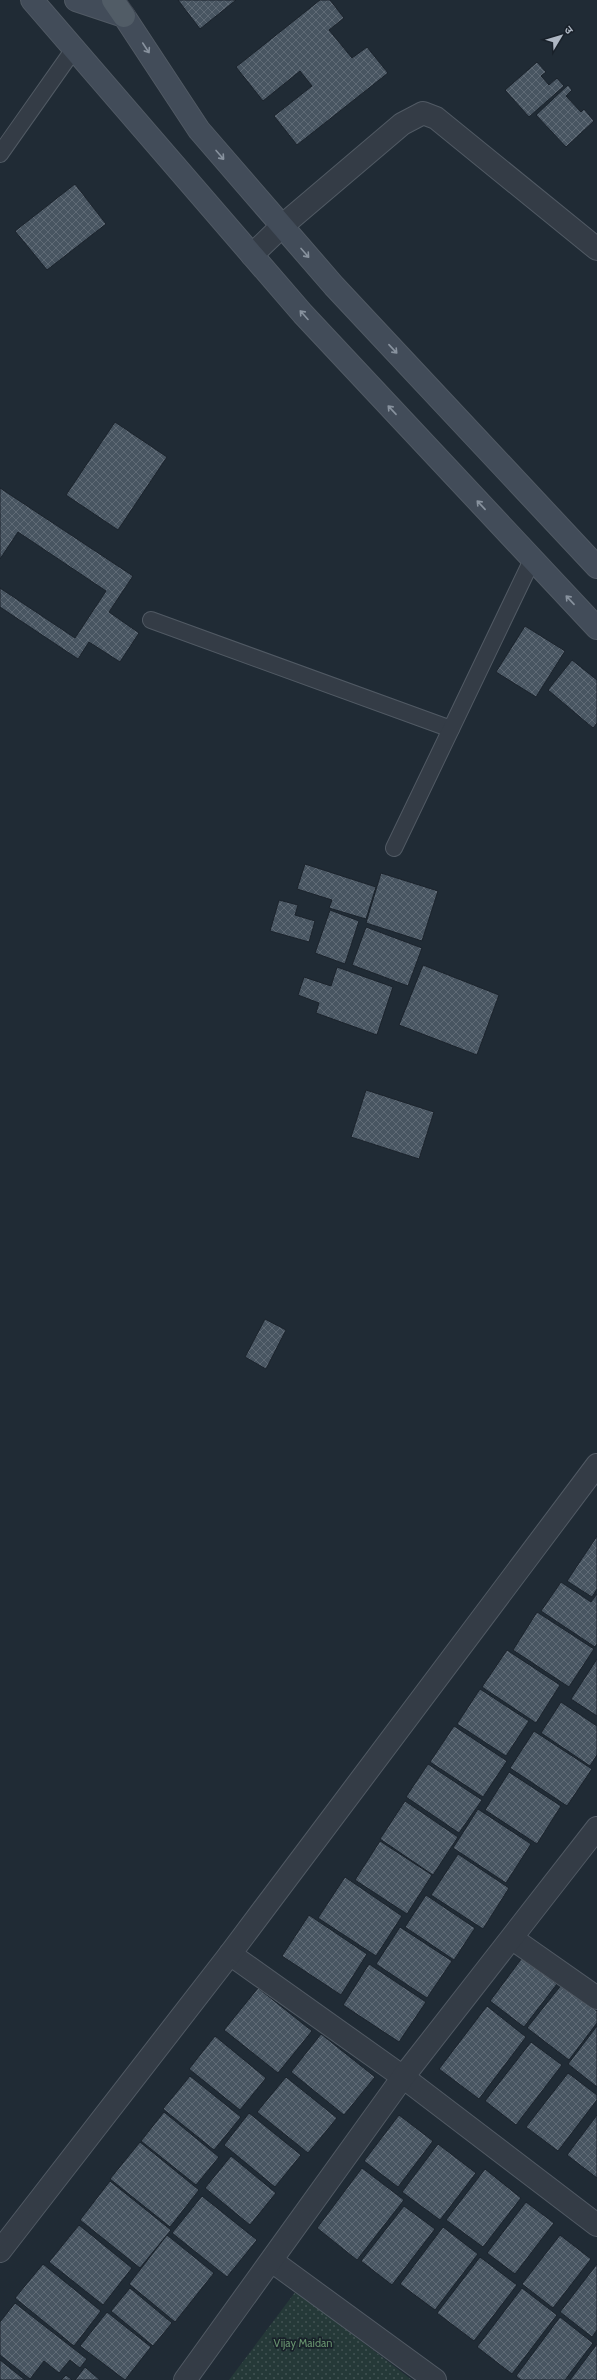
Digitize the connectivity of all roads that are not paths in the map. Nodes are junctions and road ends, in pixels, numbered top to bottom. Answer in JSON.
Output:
{"nodes":[{"id":1,"x":32,"y":0,"type":"edge"},
{"id":2,"x":76,"y":0,"type":"edge"},
{"id":3,"x":119,"y":8,"type":"edge"},
{"id":4,"x":74,"y":49,"type":"junction"},
{"id":5,"x":0,"y":154,"type":"edge"},
{"id":6,"x":282,"y":226,"type":"junction"},
{"id":7,"x":597,"y":249,"type":"edge"},
{"id":8,"x":252,"y":255,"type":"junction"},
{"id":9,"x":532,"y":560,"type":"junction"},
{"id":10,"x":597,"y":567,"type":"edge"},
{"id":11,"x":151,"y":620,"type":"dead end"},
{"id":12,"x":597,"y":628,"type":"edge"},
{"id":13,"x":451,"y":729,"type":"junction"},
{"id":14,"x":394,"y":848,"type":"dead end"},
{"id":15,"x":597,"y":1465,"type":"edge"},
{"id":16,"x":597,"y":1828,"type":"edge"},
{"id":17,"x":513,"y":1939,"type":"junction"},
{"id":18,"x":230,"y":1954,"type":"junction"},
{"id":19,"x":597,"y":1998,"type":"edge"},
{"id":20,"x":403,"y":2078,"type":"junction"},
{"id":21,"x":597,"y":2225,"type":"edge"},
{"id":22,"x":0,"y":2252,"type":"edge"},
{"id":23,"x":272,"y":2261,"type":"junction"},
{"id":24,"x":185,"y":2380,"type":"edge"},
{"id":25,"x":435,"y":2380,"type":"edge"}],
"edges":[{"from":1,"to":4,"type":"main road"},
{"from":2,"to":3,"type":"main road"},
{"from":3,"to":6,"type":"main road","one_way":true},
{"from":4,"to":5,"type":"lane"},
{"from":4,"to":8,"type":"main road"},
{"from":6,"to":7,"type":"street"},
{"from":6,"to":8,"type":"street"},
{"from":6,"to":10,"type":"main road","one_way":true},
{"from":9,"to":8,"type":"main road","one_way":true},
{"from":12,"to":9,"type":"main road","one_way":true},
{"from":9,"to":13,"type":"lane"},
{"from":11,"to":13,"type":"lane"},
{"from":13,"to":14,"type":"lane"},
{"from":15,"to":18,"type":"street"},
{"from":16,"to":17,"type":"street"},
{"from":17,"to":19,"type":"street"},
{"from":17,"to":20,"type":"street"},
{"from":18,"to":20,"type":"street"},
{"from":18,"to":22,"type":"street"},
{"from":20,"to":21,"type":"street"},
{"from":20,"to":23,"type":"street"},
{"from":23,"to":24,"type":"street"},
{"from":23,"to":25,"type":"street"}]}
